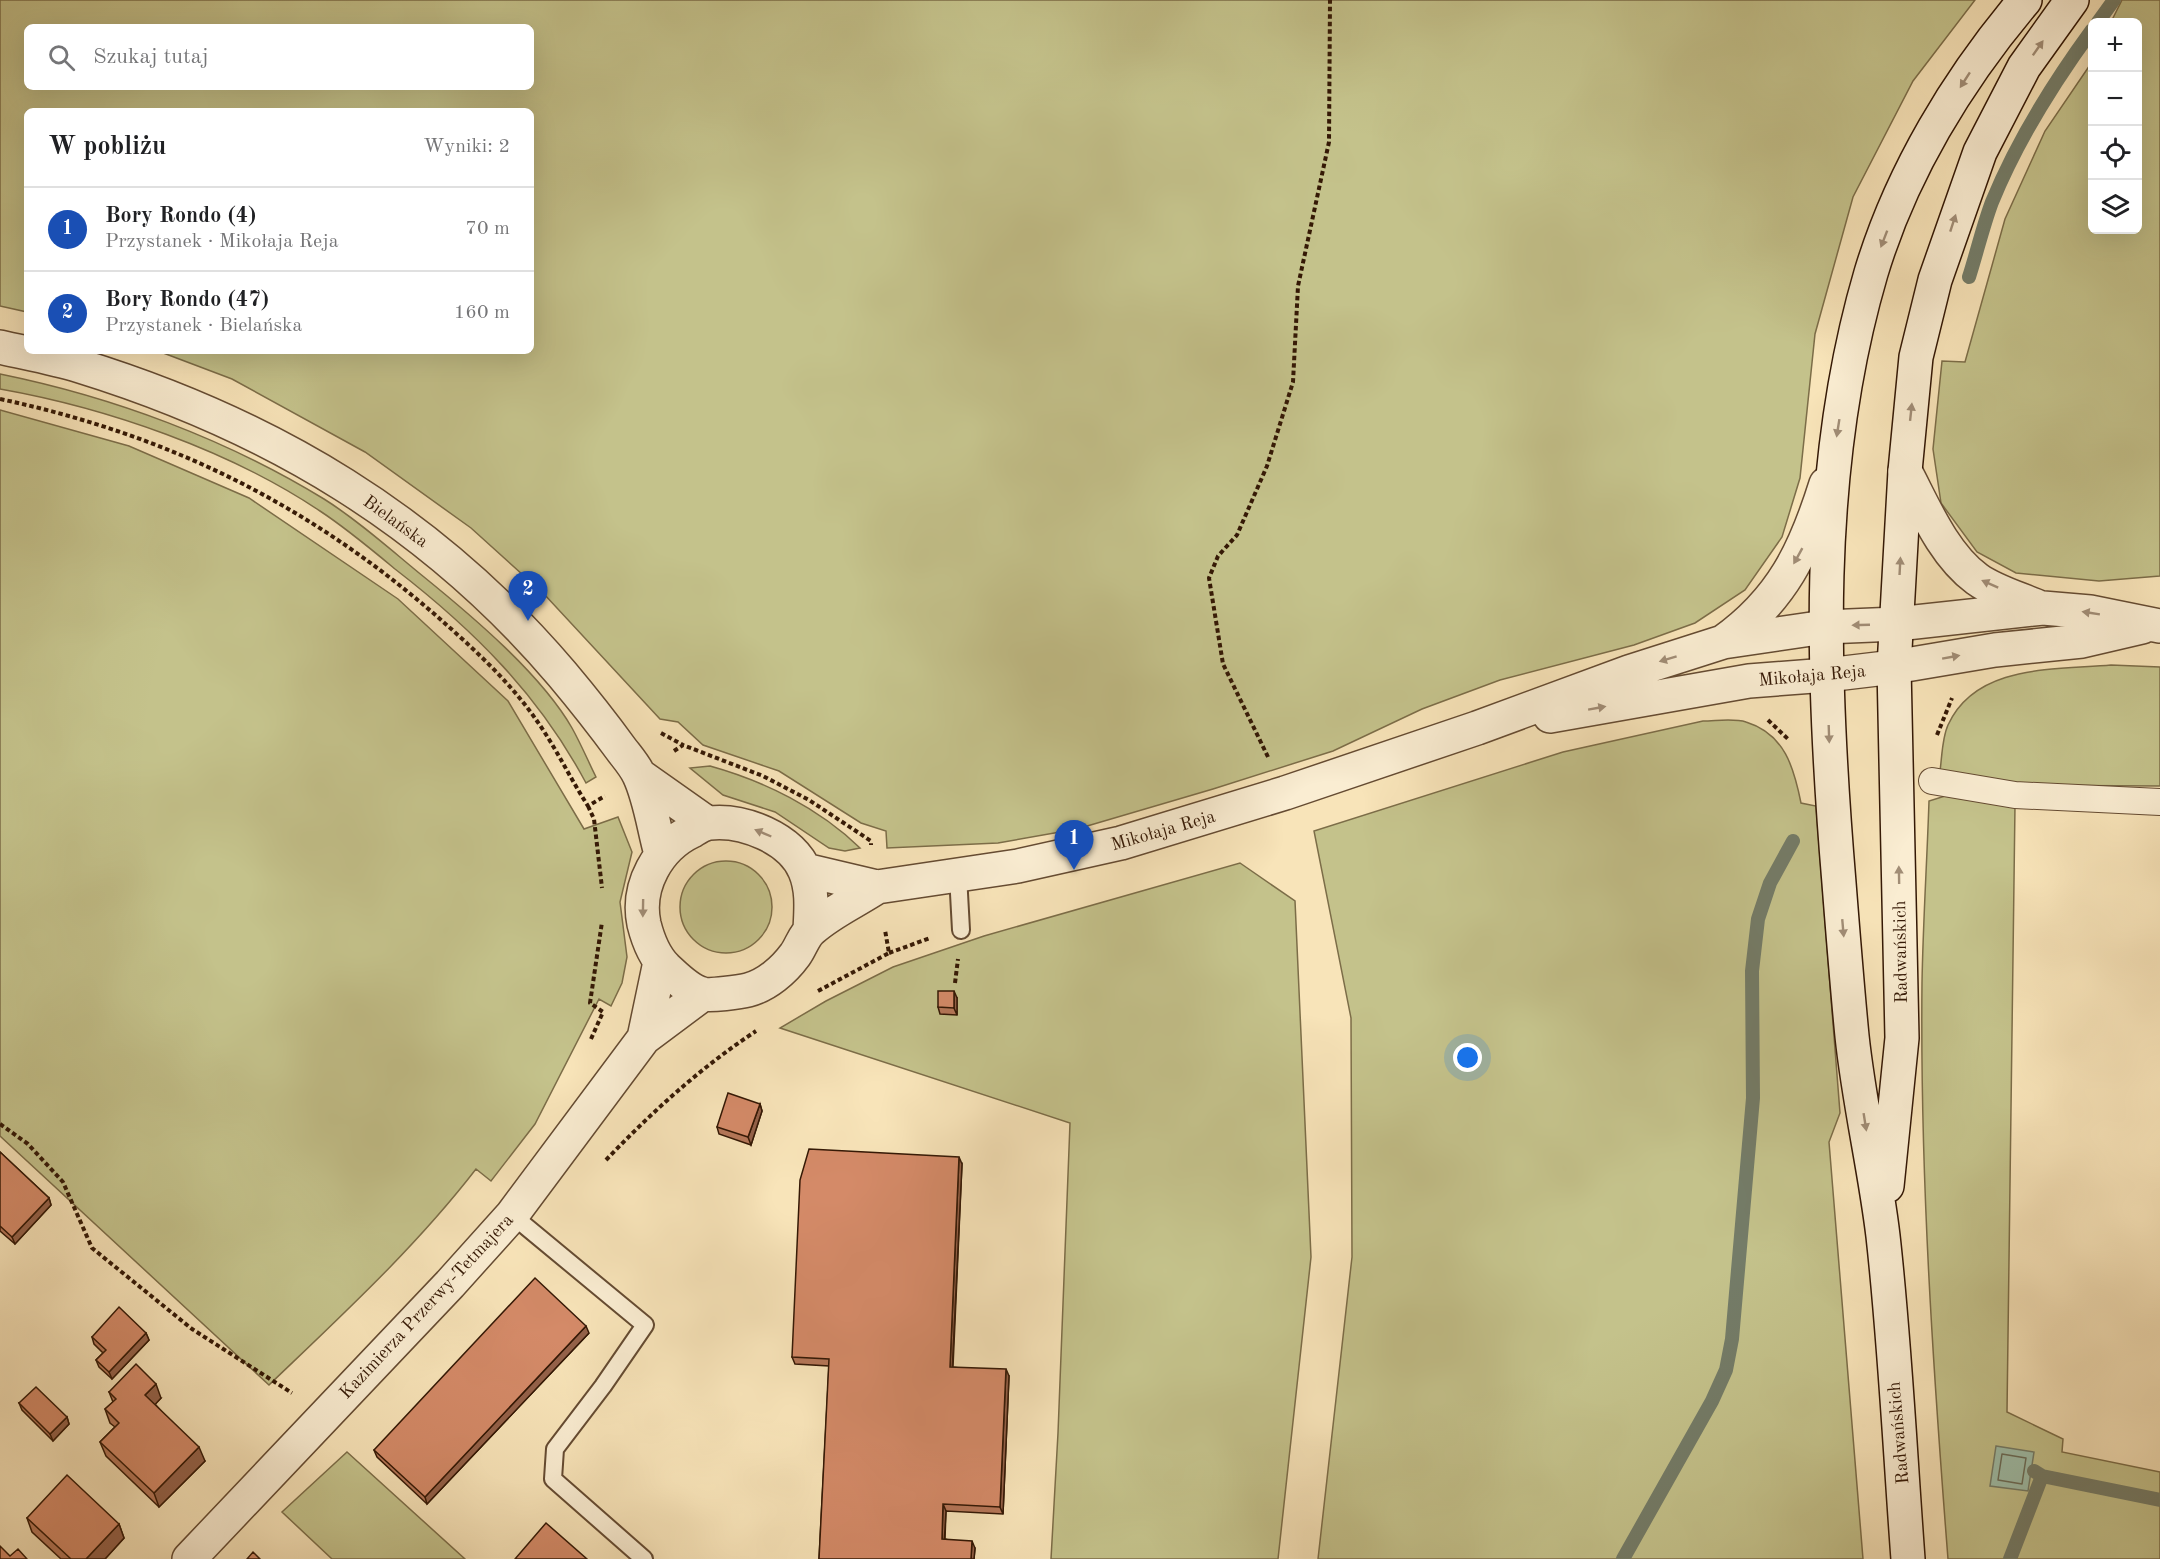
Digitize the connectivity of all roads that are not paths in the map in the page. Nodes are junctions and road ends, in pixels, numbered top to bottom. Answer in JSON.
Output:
{"nodes":[{"id":1,"x":2025,"y":0,"type":"edge"},
{"id":2,"x":2072,"y":0,"type":"edge"},
{"id":3,"x":0,"y":347,"type":"edge"},
{"id":4,"x":24,"y":353,"type":"edge"},
{"id":5,"x":30,"y":354,"type":"edge"},
{"id":6,"x":1833,"y":462,"type":"junction"},
{"id":7,"x":1905,"y":471,"type":"junction"},
{"id":8,"x":2043,"y":609,"type":"junction"},
{"id":9,"x":1897,"y":624,"type":"junction"},
{"id":10,"x":2154,"y":626,"type":"edge"},
{"id":11,"x":1825,"y":627,"type":"junction"},
{"id":12,"x":1723,"y":642,"type":"junction"},
{"id":13,"x":1894,"y":667,"type":"junction"},
{"id":14,"x":1827,"y":675,"type":"junction"},
{"id":15,"x":1477,"y":728,"type":"junction"},
{"id":16,"x":639,"y":775,"type":"junction"},
{"id":17,"x":1932,"y":781,"type":"dead end"},
{"id":18,"x":2160,"y":802,"type":"edge"},
{"id":19,"x":707,"y":823,"type":"junction"},
{"id":20,"x":661,"y":854,"type":"junction"},
{"id":21,"x":805,"y":870,"type":"junction"},
{"id":22,"x":958,"y":875,"type":"junction"},
{"id":23,"x":877,"y":887,"type":"junction"},
{"id":24,"x":810,"y":930,"type":"junction"},
{"id":25,"x":961,"y":930,"type":"dead end"},
{"id":26,"x":660,"y":962,"type":"junction"},
{"id":27,"x":703,"y":994,"type":"junction"},
{"id":28,"x":644,"y":1038,"type":"junction"},
{"id":29,"x":512,"y":1215,"type":"junction"},
{"id":30,"x":1882,"y":1235,"type":"junction"},
{"id":31,"x":189,"y":1559,"type":"edge"},
{"id":32,"x":645,"y":1559,"type":"edge"},
{"id":33,"x":1908,"y":1559,"type":"edge"}],
"edges":[{"from":1,"to":6,"type":"street","one_way":true},
{"from":7,"to":2,"type":"street","name":"Radwańskich","one_way":true},
{"from":3,"to":4,"type":"street","name":"Bielańska"},
{"from":5,"to":16,"type":"street","name":"Bielańska"},
{"from":6,"to":11,"type":"street","name":"Radwańskich"},
{"from":6,"to":12,"type":"street","one_way":true},
{"from":8,"to":7,"type":"street","one_way":true},
{"from":9,"to":7,"type":"street","name":"Radwańskich","one_way":true},
{"from":8,"to":9,"type":"street","name":"Mikołaja Reja"},
{"from":10,"to":8,"type":"street","name":"Mikołaja Reja","one_way":true},
{"from":9,"to":11,"type":"street","name":"Mikołaja Reja","one_way":true},
{"from":9,"to":13,"type":"street","name":"Radwańskich"},
{"from":13,"to":10,"type":"street","name":"Mikołaja Reja","one_way":true},
{"from":11,"to":12,"type":"street","name":"Mikołaja Reja"},
{"from":11,"to":14,"type":"street","name":"Radwańskich"},
{"from":12,"to":15,"type":"street","name":"Mikołaja Reja","one_way":true},
{"from":13,"to":14,"type":"street","name":"Mikołaja Reja"},
{"from":30,"to":13,"type":"street","name":"Radwańskich","one_way":true},
{"from":15,"to":14,"type":"street","name":"Mikołaja Reja","one_way":true},
{"from":14,"to":30,"type":"street","name":"Radwańskich","one_way":true},
{"from":15,"to":22,"type":"street","name":"Mikołaja Reja"},
{"from":16,"to":19,"type":"street"},
{"from":16,"to":20,"type":"street","name":"Bielańska"},
{"from":17,"to":18,"type":"street"},
{"from":19,"to":20,"type":"street"},
{"from":21,"to":19,"type":"street","one_way":true},
{"from":20,"to":26,"type":"street","one_way":true},
{"from":21,"to":23,"type":"street","name":"Mikołaja Reja"},
{"from":21,"to":24,"type":"street"},
{"from":22,"to":23,"type":"street","name":"Mikołaja Reja"},
{"from":22,"to":25,"type":"lane"},
{"from":23,"to":24,"type":"street"},
{"from":24,"to":27,"type":"street"},
{"from":26,"to":27,"type":"street"},
{"from":26,"to":28,"type":"street"},
{"from":27,"to":28,"type":"street"},
{"from":28,"to":29,"type":"street","name":"Kazimierza Przerwy-Tetmajera"},
{"from":29,"to":31,"type":"street","name":"Kazimierza Przerwy-Tetmajera"},
{"from":29,"to":32,"type":"lane"},
{"from":30,"to":33,"type":"street","name":"Radwańskich"}]}
